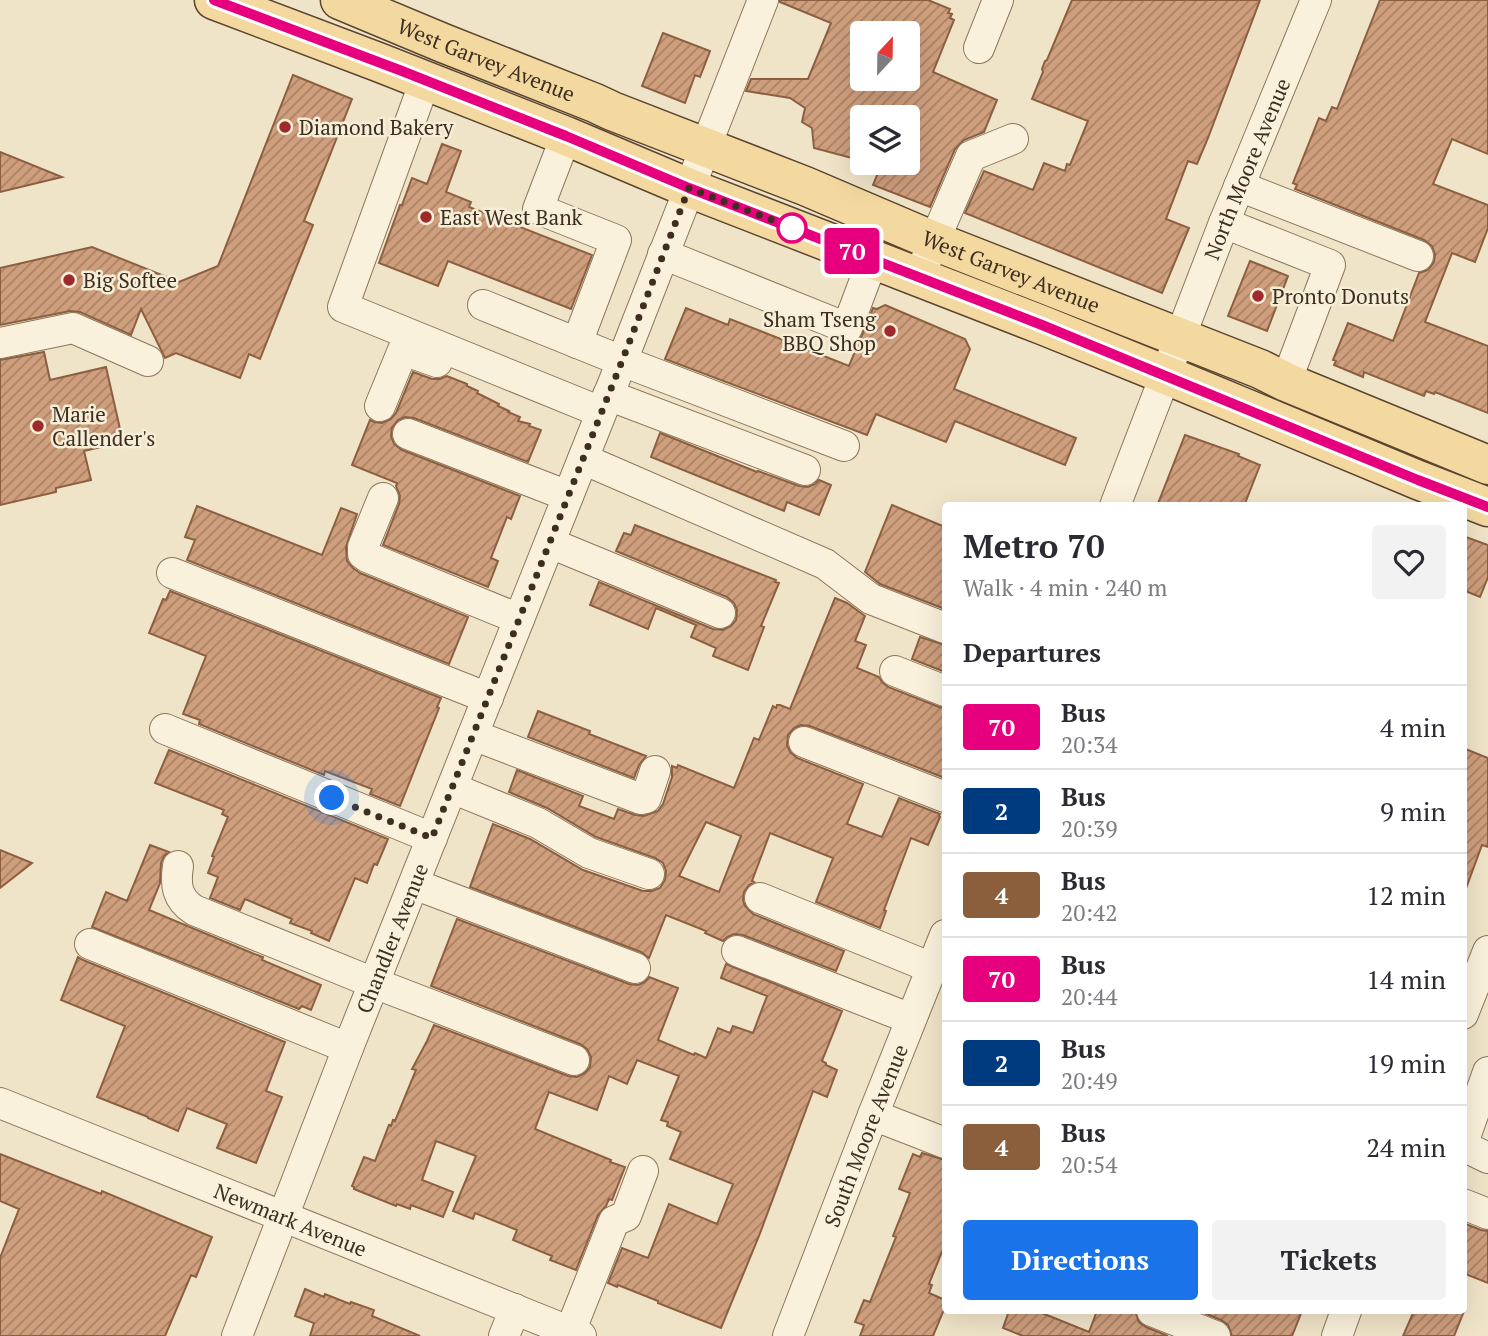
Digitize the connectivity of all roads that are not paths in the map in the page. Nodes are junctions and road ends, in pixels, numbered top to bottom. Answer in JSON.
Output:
{"nodes":[{"id":1,"x":214,"y":0,"type":"edge"},
{"id":2,"x":763,"y":0,"type":"edge"},
{"id":3,"x":998,"y":0,"type":"edge"},
{"id":4,"x":1316,"y":0,"type":"edge"},
{"id":5,"x":364,"y":4,"type":"edge"},
{"id":6,"x":979,"y":48,"type":"dead end"},
{"id":7,"x":356,"y":54,"type":"junction"},
{"id":8,"x":425,"y":81,"type":"junction"},
{"id":9,"x":566,"y":136,"type":"junction"},
{"id":10,"x":1013,"y":139,"type":"dead end"},
{"id":11,"x":705,"y":147,"type":"junction"},
{"id":12,"x":1239,"y":186,"type":"junction"},
{"id":13,"x":689,"y":188,"type":"junction"},
{"id":14,"x":1224,"y":223,"type":"junction"},
{"id":15,"x":934,"y":241,"type":"junction"},
{"id":16,"x":663,"y":254,"type":"junction"},
{"id":17,"x":1418,"y":256,"type":"dead end"},
{"id":18,"x":873,"y":259,"type":"junction"},
{"id":19,"x":918,"y":276,"type":"junction"},
{"id":20,"x":483,"y":305,"type":"dead end"},
{"id":21,"x":1180,"y":338,"type":"junction"},
{"id":22,"x":0,"y":342,"type":"edge"},
{"id":23,"x":577,"y":343,"type":"junction"},
{"id":24,"x":148,"y":361,"type":"dead end"},
{"id":25,"x":622,"y":361,"type":"junction"},
{"id":26,"x":1166,"y":374,"type":"junction"},
{"id":27,"x":1286,"y":382,"type":"junction"},
{"id":28,"x":380,"y":406,"type":"dead end"},
{"id":29,"x":602,"y":410,"type":"junction"},
{"id":30,"x":1383,"y":422,"type":"junction"},
{"id":31,"x":408,"y":434,"type":"dead end"},
{"id":32,"x":844,"y":446,"type":"dead end"},
{"id":33,"x":1369,"y":458,"type":"junction"},
{"id":34,"x":583,"y":459,"type":"junction"},
{"id":35,"x":1488,"y":465,"type":"edge"},
{"id":36,"x":805,"y":470,"type":"dead end"},
{"id":37,"x":568,"y":496,"type":"junction"},
{"id":38,"x":383,"y":498,"type":"dead end"},
{"id":39,"x":1117,"y":502,"type":"edge"},
{"id":40,"x":1488,"y":507,"type":"edge"},
{"id":41,"x":550,"y":543,"type":"junction"},
{"id":42,"x":371,"y":572,"type":"dead end"},
{"id":43,"x":172,"y":573,"type":"dead end"},
{"id":44,"x":720,"y":613,"type":"dead end"},
{"id":45,"x":517,"y":625,"type":"junction"},
{"id":46,"x":942,"y":627,"type":"edge"},
{"id":47,"x":895,"y":671,"type":"dead end"},
{"id":48,"x":942,"y":690,"type":"edge"},
{"id":49,"x":488,"y":698,"type":"junction"},
{"id":50,"x":165,"y":729,"type":"dead end"},
{"id":51,"x":473,"y":736,"type":"junction"},
{"id":52,"x":804,"y":742,"type":"dead end"},
{"id":53,"x":655,"y":771,"type":"dead end"},
{"id":54,"x":452,"y":788,"type":"junction"},
{"id":55,"x":942,"y":796,"type":"edge"},
{"id":56,"x":432,"y":838,"type":"junction"},
{"id":57,"x":178,"y":866,"type":"dead end"},
{"id":58,"x":649,"y":874,"type":"dead end"},
{"id":59,"x":414,"y":884,"type":"junction"},
{"id":60,"x":760,"y":898,"type":"dead end"},
{"id":61,"x":942,"y":943,"type":"edge"},
{"id":62,"x":90,"y":944,"type":"dead end"},
{"id":63,"x":737,"y":951,"type":"dead end"},
{"id":64,"x":1488,"y":951,"type":"edge"},
{"id":65,"x":635,"y":968,"type":"dead end"},
{"id":66,"x":932,"y":968,"type":"junction"},
{"id":67,"x":1482,"y":981,"type":"edge"},
{"id":68,"x":374,"y":983,"type":"junction"},
{"id":69,"x":1467,"y":1007,"type":"edge"},
{"id":70,"x":911,"y":1019,"type":"junction"},
{"id":71,"x":348,"y":1048,"type":"junction"},
{"id":72,"x":574,"y":1060,"type":"dead end"},
{"id":73,"x":1488,"y":1072,"type":"edge"},
{"id":74,"x":0,"y":1103,"type":"edge"},
{"id":75,"x":873,"y":1115,"type":"junction"},
{"id":76,"x":1467,"y":1133,"type":"edge"},
{"id":77,"x":942,"y":1142,"type":"edge"},
{"id":78,"x":1467,"y":1147,"type":"edge"},
{"id":79,"x":1488,"y":1158,"type":"edge"},
{"id":80,"x":643,"y":1171,"type":"dead end"},
{"id":81,"x":1467,"y":1206,"type":"edge"},
{"id":82,"x":1488,"y":1214,"type":"edge"},
{"id":83,"x":284,"y":1218,"type":"junction"},
{"id":84,"x":1160,"y":1314,"type":"edge"},
{"id":85,"x":1345,"y":1314,"type":"edge"},
{"id":86,"x":510,"y":1323,"type":"edge"},
{"id":87,"x":576,"y":1334,"type":"edge"},
{"id":88,"x":237,"y":1336,"type":"edge"},
{"id":89,"x":788,"y":1336,"type":"edge"},
{"id":90,"x":1215,"y":1336,"type":"edge"},
{"id":91,"x":1336,"y":1336,"type":"edge"}],
"edges":[{"from":1,"to":7,"type":"main road","name":"West Garvey Avenue"},
{"from":2,"to":11,"type":"street","name":"Chandler Avenue"},
{"from":3,"to":6,"type":"street"},
{"from":4,"to":12,"type":"street","name":"North Moore Avenue"},
{"from":5,"to":7,"type":"street"},
{"from":5,"to":11,"type":"main road","name":"West Garvey Avenue"},
{"from":7,"to":8,"type":"main road","name":"West Garvey Avenue"},
{"from":8,"to":9,"type":"main road","name":"West Garvey Avenue"},
{"from":8,"to":29,"type":"street"},
{"from":9,"to":13,"type":"main road","name":"West Garvey Avenue"},
{"from":9,"to":23,"type":"street"},
{"from":10,"to":15,"type":"street"},
{"from":11,"to":13,"type":"street","name":"Chandler Avenue"},
{"from":11,"to":15,"type":"main road","name":"West Garvey Avenue"},
{"from":12,"to":14,"type":"street","name":"North Moore Avenue"},
{"from":12,"to":17,"type":"street"},
{"from":13,"to":16,"type":"street","name":"Chandler Avenue"},
{"from":13,"to":18,"type":"main road","name":"West Garvey Avenue"},
{"from":14,"to":21,"type":"street","name":"North Moore Avenue"},
{"from":14,"to":27,"type":"street"},
{"from":15,"to":19,"type":"street"},
{"from":15,"to":21,"type":"main road","name":"West Garvey Avenue"},
{"from":16,"to":18,"type":"street"},
{"from":16,"to":25,"type":"street","name":"Chandler Avenue"},
{"from":18,"to":19,"type":"main road","name":"West Garvey Avenue"},
{"from":19,"to":26,"type":"main road","name":"West Garvey Avenue"},
{"from":20,"to":23,"type":"street"},
{"from":21,"to":26,"type":"street"},
{"from":21,"to":27,"type":"main road","name":"West Garvey Avenue"},
{"from":22,"to":24,"type":"street"},
{"from":23,"to":25,"type":"street"},
{"from":25,"to":29,"type":"street","name":"Chandler Avenue"},
{"from":25,"to":32,"type":"street"},
{"from":26,"to":33,"type":"main road","name":"West Garvey Avenue"},
{"from":26,"to":39,"type":"street"},
{"from":27,"to":30,"type":"main road","name":"West Garvey Avenue"},
{"from":28,"to":29,"type":"street"},
{"from":29,"to":34,"type":"street","name":"Chandler Avenue"},
{"from":29,"to":36,"type":"street"},
{"from":30,"to":33,"type":"main road"},
{"from":30,"to":35,"type":"main road","name":"West Garvey Avenue"},
{"from":31,"to":37,"type":"street"},
{"from":33,"to":40,"type":"main road","name":"West Garvey Avenue"},
{"from":34,"to":37,"type":"street","name":"Chandler Avenue"},
{"from":34,"to":46,"type":"street"},
{"from":37,"to":41,"type":"street","name":"Chandler Avenue"},
{"from":38,"to":45,"type":"street"},
{"from":41,"to":44,"type":"street"},
{"from":41,"to":45,"type":"street","name":"Chandler Avenue"},
{"from":42,"to":45,"type":"street"},
{"from":43,"to":49,"type":"street"},
{"from":45,"to":49,"type":"street","name":"Chandler Avenue"},
{"from":47,"to":48,"type":"street"},
{"from":49,"to":51,"type":"street","name":"Chandler Avenue"},
{"from":50,"to":56,"type":"street"},
{"from":51,"to":53,"type":"street"},
{"from":51,"to":54,"type":"street","name":"Chandler Avenue"},
{"from":52,"to":55,"type":"street"},
{"from":54,"to":56,"type":"street","name":"Chandler Avenue"},
{"from":54,"to":58,"type":"street"},
{"from":56,"to":59,"type":"street","name":"Chandler Avenue"},
{"from":57,"to":68,"type":"street"},
{"from":59,"to":65,"type":"street"},
{"from":59,"to":68,"type":"street","name":"Chandler Avenue"},
{"from":60,"to":66,"type":"street"},
{"from":61,"to":66,"type":"street","name":"South Moore Avenue"},
{"from":62,"to":71,"type":"street"},
{"from":63,"to":70,"type":"street"},
{"from":64,"to":67,"type":"street"},
{"from":66,"to":70,"type":"street","name":"South Moore Avenue"},
{"from":67,"to":69,"type":"street"},
{"from":68,"to":71,"type":"street","name":"Chandler Avenue"},
{"from":68,"to":72,"type":"street"},
{"from":70,"to":75,"type":"street","name":"South Moore Avenue"},
{"from":71,"to":83,"type":"street","name":"Chandler Avenue"},
{"from":73,"to":76,"type":"street"},
{"from":74,"to":83,"type":"street","name":"Newmark Avenue"},
{"from":75,"to":77,"type":"street"},
{"from":75,"to":89,"type":"street","name":"South Moore Avenue"},
{"from":78,"to":79,"type":"street"},
{"from":80,"to":87,"type":"street"},
{"from":81,"to":82,"type":"street"},
{"from":83,"to":86,"type":"street","name":"Newmark Avenue"},
{"from":83,"to":88,"type":"street","name":"Chandler Avenue"},
{"from":84,"to":90,"type":"street"},
{"from":85,"to":91,"type":"street"},
{"from":86,"to":87,"type":"street","name":"Newmark Avenue"}]}
